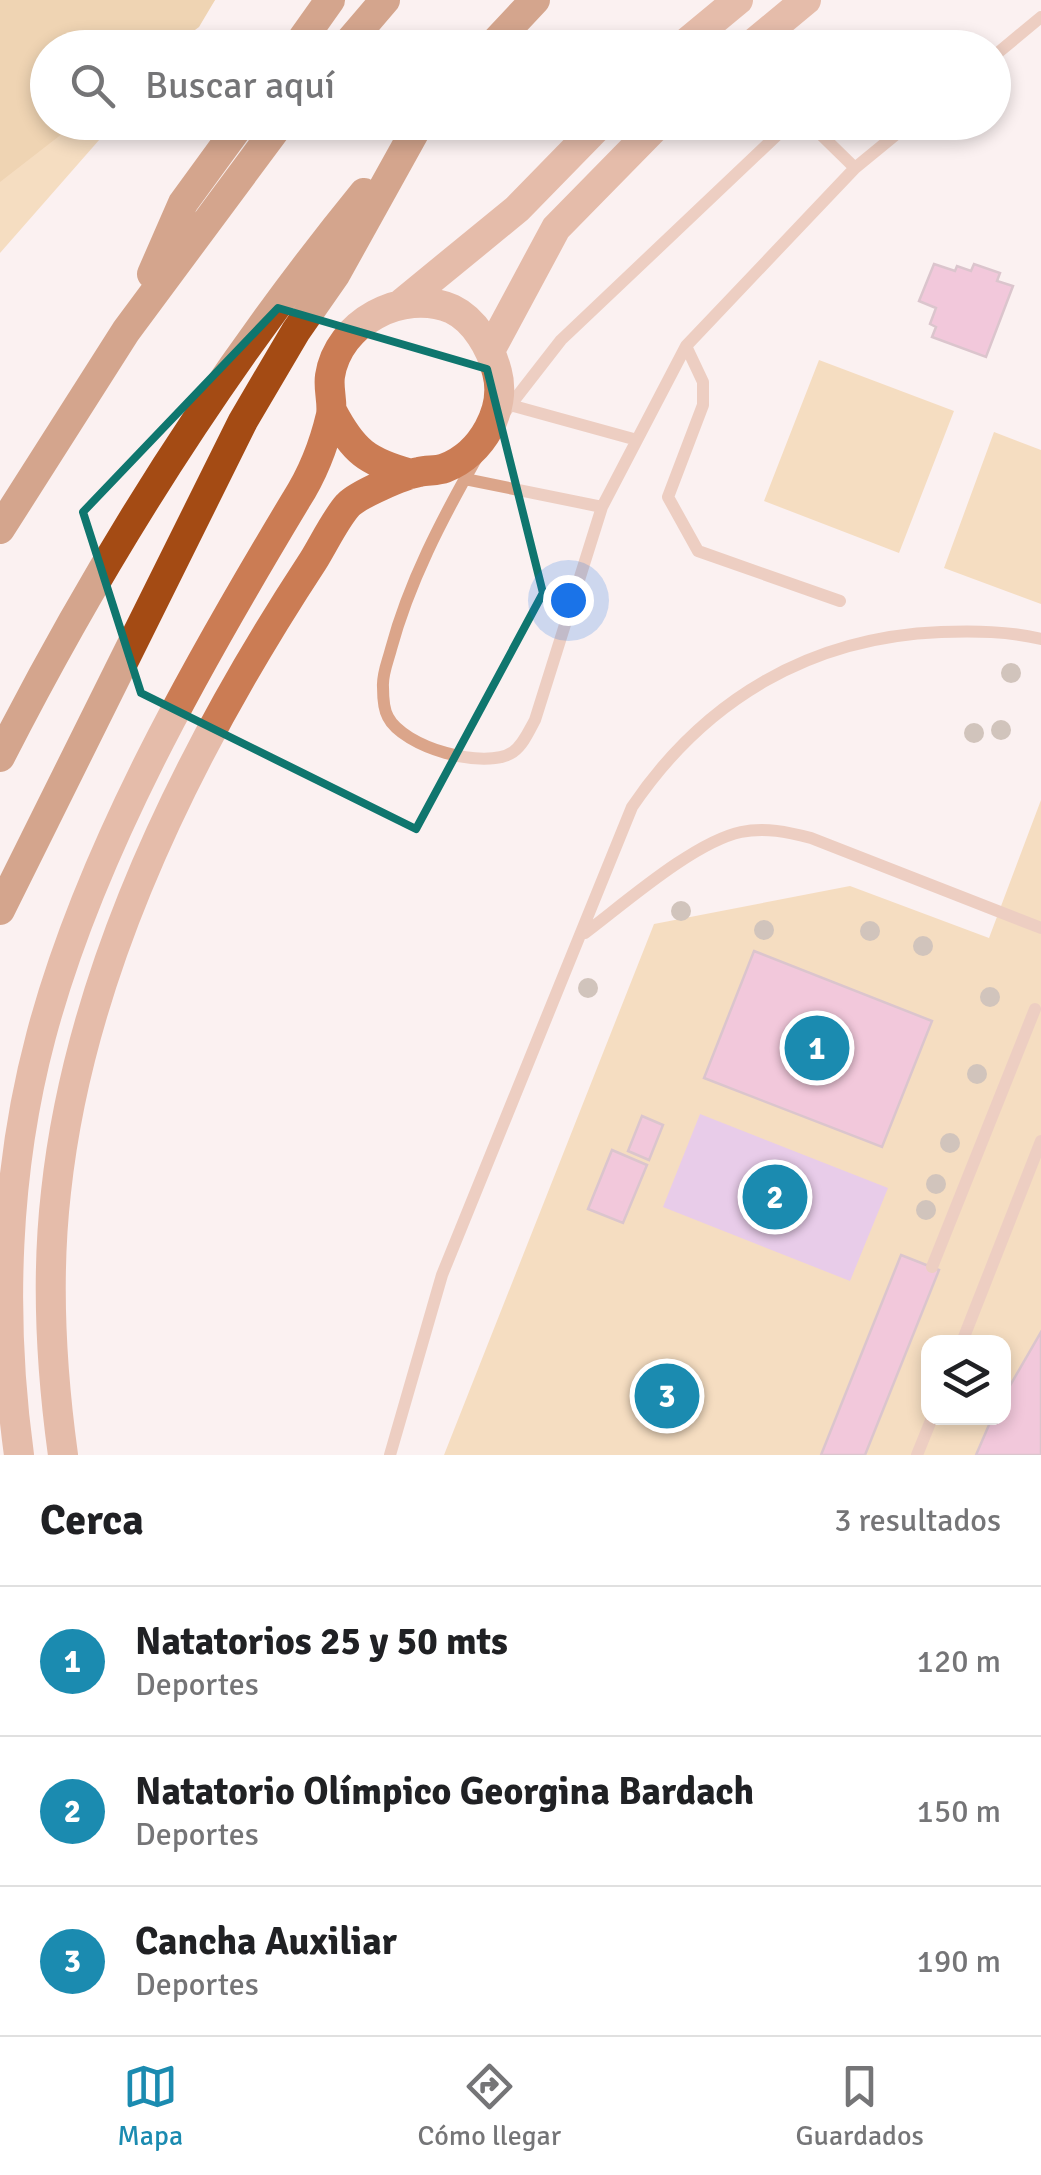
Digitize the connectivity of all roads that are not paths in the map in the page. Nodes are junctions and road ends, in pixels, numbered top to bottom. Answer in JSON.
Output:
{"nodes":[{"id":1,"x":330,"y":0,"type":"edge"},
{"id":2,"x":385,"y":0,"type":"edge"},
{"id":3,"x":535,"y":0,"type":"edge"},
{"id":4,"x":738,"y":0,"type":"edge"},
{"id":5,"x":806,"y":0,"type":"edge"},
{"id":6,"x":1041,"y":17,"type":"edge"},
{"id":7,"x":309,"y":30,"type":"edge"},
{"id":8,"x":359,"y":30,"type":"edge"},
{"id":9,"x":507,"y":30,"type":"edge"},
{"id":10,"x":702,"y":30,"type":"edge"},
{"id":11,"x":770,"y":30,"type":"edge"},
{"id":12,"x":1011,"y":42,"type":"edge"},
{"id":13,"x":229,"y":140,"type":"edge"},
{"id":14,"x":268,"y":140,"type":"edge"},
{"id":15,"x":408,"y":140,"type":"edge"},
{"id":16,"x":411,"y":140,"type":"edge"},
{"id":17,"x":584,"y":140,"type":"edge"},
{"id":18,"x":642,"y":140,"type":"edge"},
{"id":19,"x":771,"y":140,"type":"edge"},
{"id":20,"x":826,"y":140,"type":"edge"},
{"id":21,"x":889,"y":140,"type":"edge"},
{"id":22,"x":854,"y":168,"type":"junction"},
{"id":23,"x":401,"y":304,"type":"junction"},
{"id":24,"x":126,"y":331,"type":"junction"},
{"id":25,"x":686,"y":346,"type":"junction"},
{"id":26,"x":491,"y":349,"type":"junction"},
{"id":27,"x":510,"y":405,"type":"junction"},
{"id":28,"x":332,"y":411,"type":"junction"},
{"id":29,"x":637,"y":440,"type":"junction"},
{"id":30,"x":43,"y":459,"type":"junction"},
{"id":31,"x":410,"y":474,"type":"junction"},
{"id":32,"x":465,"y":479,"type":"junction"},
{"id":33,"x":0,"y":506,"type":"edge"},
{"id":34,"x":602,"y":507,"type":"junction"},
{"id":35,"x":0,"y":530,"type":"edge"},
{"id":36,"x":840,"y":601,"type":"dead end"},
{"id":37,"x":1041,"y":639,"type":"edge"},
{"id":38,"x":0,"y":757,"type":"edge"},
{"id":39,"x":0,"y":910,"type":"edge"},
{"id":40,"x":1041,"y":928,"type":"edge"},
{"id":41,"x":582,"y":934,"type":"junction"},
{"id":42,"x":1035,"y":1009,"type":"dead end"},
{"id":43,"x":1041,"y":1141,"type":"edge"},
{"id":44,"x":932,"y":1267,"type":"dead end"},
{"id":45,"x":965,"y":1335,"type":"edge"},
{"id":46,"x":929,"y":1425,"type":"edge"},
{"id":47,"x":20,"y":1455,"type":"edge"},
{"id":48,"x":63,"y":1455,"type":"edge"},
{"id":49,"x":390,"y":1455,"type":"edge"},
{"id":50,"x":917,"y":1455,"type":"edge"}],
"edges":[{"from":1,"to":7,"type":"highway"},
{"from":2,"to":8,"type":"highway"},
{"from":3,"to":9,"type":"highway"},
{"from":4,"to":10,"type":"street"},
{"from":5,"to":11,"type":"street"},
{"from":6,"to":12,"type":"lane"},
{"from":13,"to":24,"type":"highway"},
{"from":14,"to":24,"type":"highway"},
{"from":15,"to":38,"type":"highway"},
{"from":16,"to":39,"type":"highway"},
{"from":17,"to":23,"type":"street"},
{"from":18,"to":26,"type":"street"},
{"from":19,"to":27,"type":"lane"},
{"from":20,"to":22,"type":"lane"},
{"from":21,"to":22,"type":"lane"},
{"from":22,"to":25,"type":"lane"},
{"from":23,"to":26,"type":"street"},
{"from":23,"to":28,"type":"street"},
{"from":24,"to":30,"type":"highway"},
{"from":25,"to":29,"type":"lane"},
{"from":25,"to":36,"type":"lane"},
{"from":26,"to":31,"type":"street"},
{"from":27,"to":29,"type":"lane"},
{"from":27,"to":32,"type":"lane"},
{"from":28,"to":31,"type":"street"},
{"from":28,"to":47,"type":"street"},
{"from":29,"to":34,"type":"lane"},
{"from":30,"to":33,"type":"highway"},
{"from":30,"to":35,"type":"highway"},
{"from":31,"to":48,"type":"street"},
{"from":32,"to":34,"type":"lane"},
{"from":32,"to":34,"type":"lane"},
{"from":37,"to":41,"type":"lane"},
{"from":40,"to":41,"type":"lane"},
{"from":41,"to":49,"type":"lane"},
{"from":42,"to":44,"type":"lane"},
{"from":43,"to":45,"type":"lane"},
{"from":46,"to":50,"type":"lane"}]}
